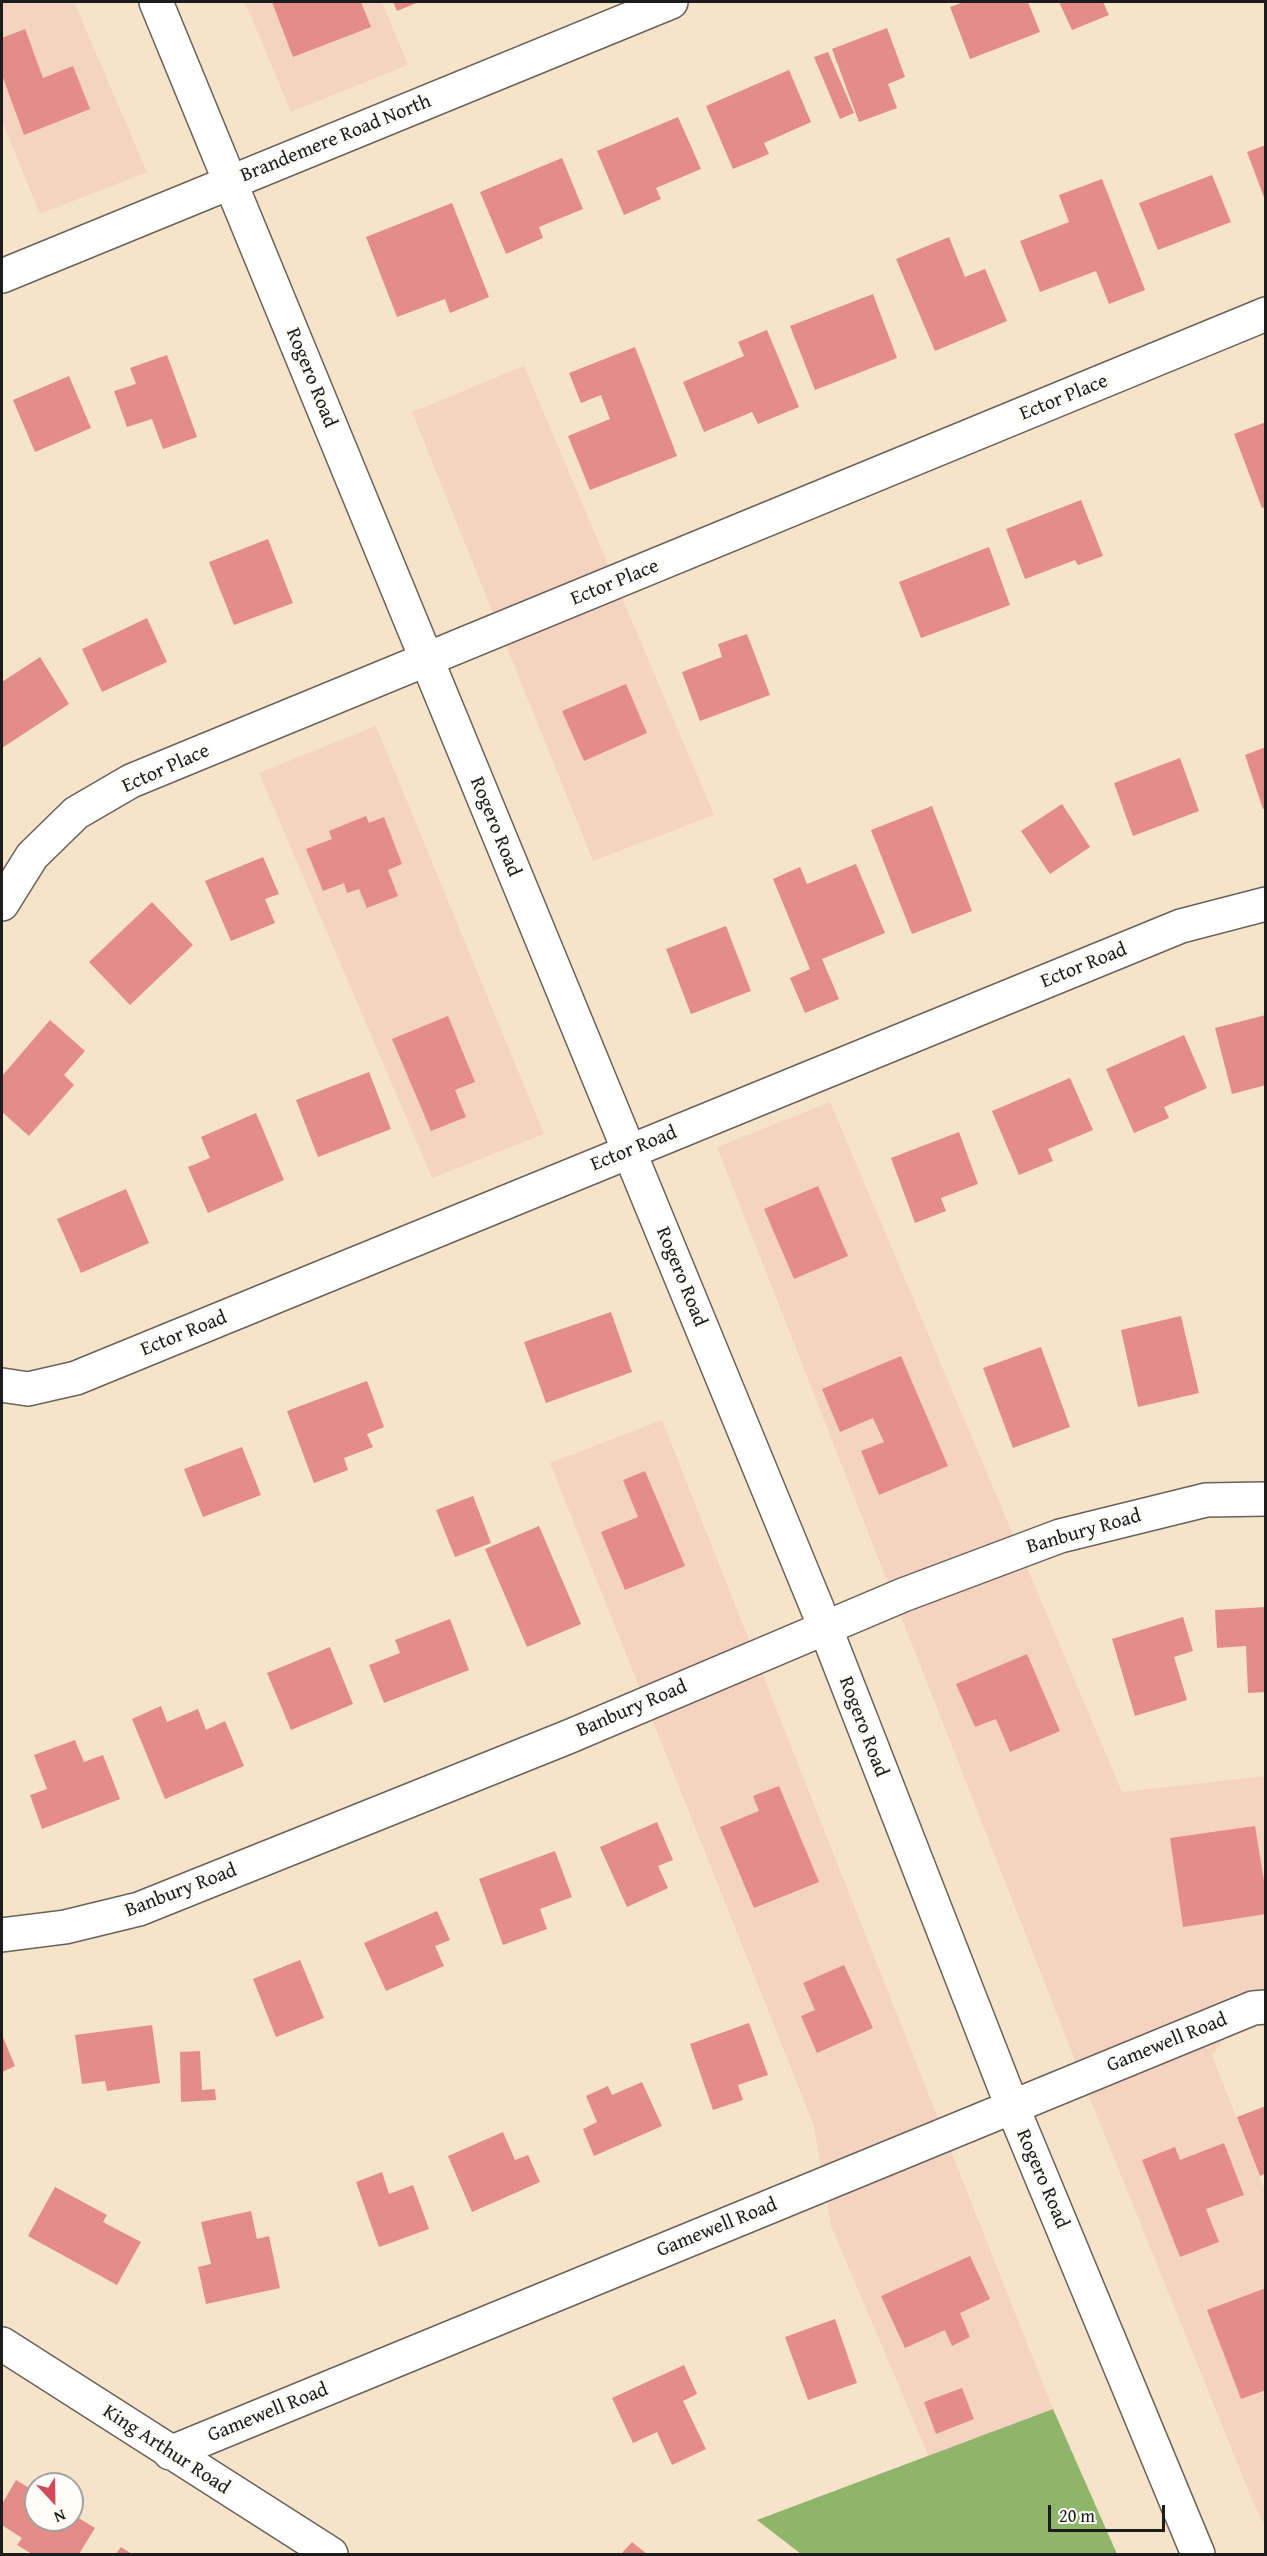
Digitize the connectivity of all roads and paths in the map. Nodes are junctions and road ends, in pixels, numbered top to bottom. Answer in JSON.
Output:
{"nodes":[{"id":1,"x":156,"y":2,"type":"edge"},
{"id":2,"x":671,"y":2,"type":"edge"},
{"id":3,"x":231,"y":182,"type":"junction"},
{"id":4,"x":2,"y":276,"type":"edge"},
{"id":5,"x":1266,"y":314,"type":"edge"},
{"id":6,"x":427,"y":660,"type":"junction"},
{"id":7,"x":2,"y":904,"type":"edge"},
{"id":8,"x":1266,"y":904,"type":"edge"},
{"id":9,"x":629,"y":1151,"type":"junction"},
{"id":10,"x":2,"y":1385,"type":"edge"},
{"id":11,"x":1266,"y":1499,"type":"edge"},
{"id":12,"x":825,"y":1628,"type":"junction"},
{"id":13,"x":2,"y":1935,"type":"edge"},
{"id":14,"x":1266,"y":2007,"type":"edge"},
{"id":15,"x":1012,"y":2106,"type":"junction"},
{"id":16,"x":2,"y":2344,"type":"edge"},
{"id":17,"x":170,"y":2453,"type":"junction"},
{"id":18,"x":331,"y":2554,"type":"edge"},
{"id":19,"x":1198,"y":2554,"type":"edge"}],
"edges":[{"from":1,"to":3,"type":"street","name":"Rogero Road"},
{"from":2,"to":3,"type":"street","name":"Brandemere Road North"},
{"from":3,"to":4,"type":"street","name":"Brandemere Road North"},
{"from":3,"to":6,"type":"street","name":"Rogero Road"},
{"from":5,"to":6,"type":"street","name":"Ector Place"},
{"from":6,"to":7,"type":"street","name":"Ector Place"},
{"from":6,"to":9,"type":"street","name":"Rogero Road"},
{"from":8,"to":9,"type":"street","name":"Ector Road"},
{"from":9,"to":10,"type":"street","name":"Ector Road"},
{"from":9,"to":12,"type":"street","name":"Rogero Road"},
{"from":11,"to":12,"type":"street","name":"Banbury Road"},
{"from":12,"to":13,"type":"street","name":"Banbury Road"},
{"from":12,"to":15,"type":"street","name":"Rogero Road"},
{"from":14,"to":15,"type":"street","name":"Gamewell Road"},
{"from":15,"to":17,"type":"street","name":"Gamewell Road"},
{"from":15,"to":19,"type":"street","name":"Rogero Road"},
{"from":16,"to":17,"type":"street","name":"King Arthur Road"},
{"from":17,"to":18,"type":"street","name":"King Arthur Road"}]}
